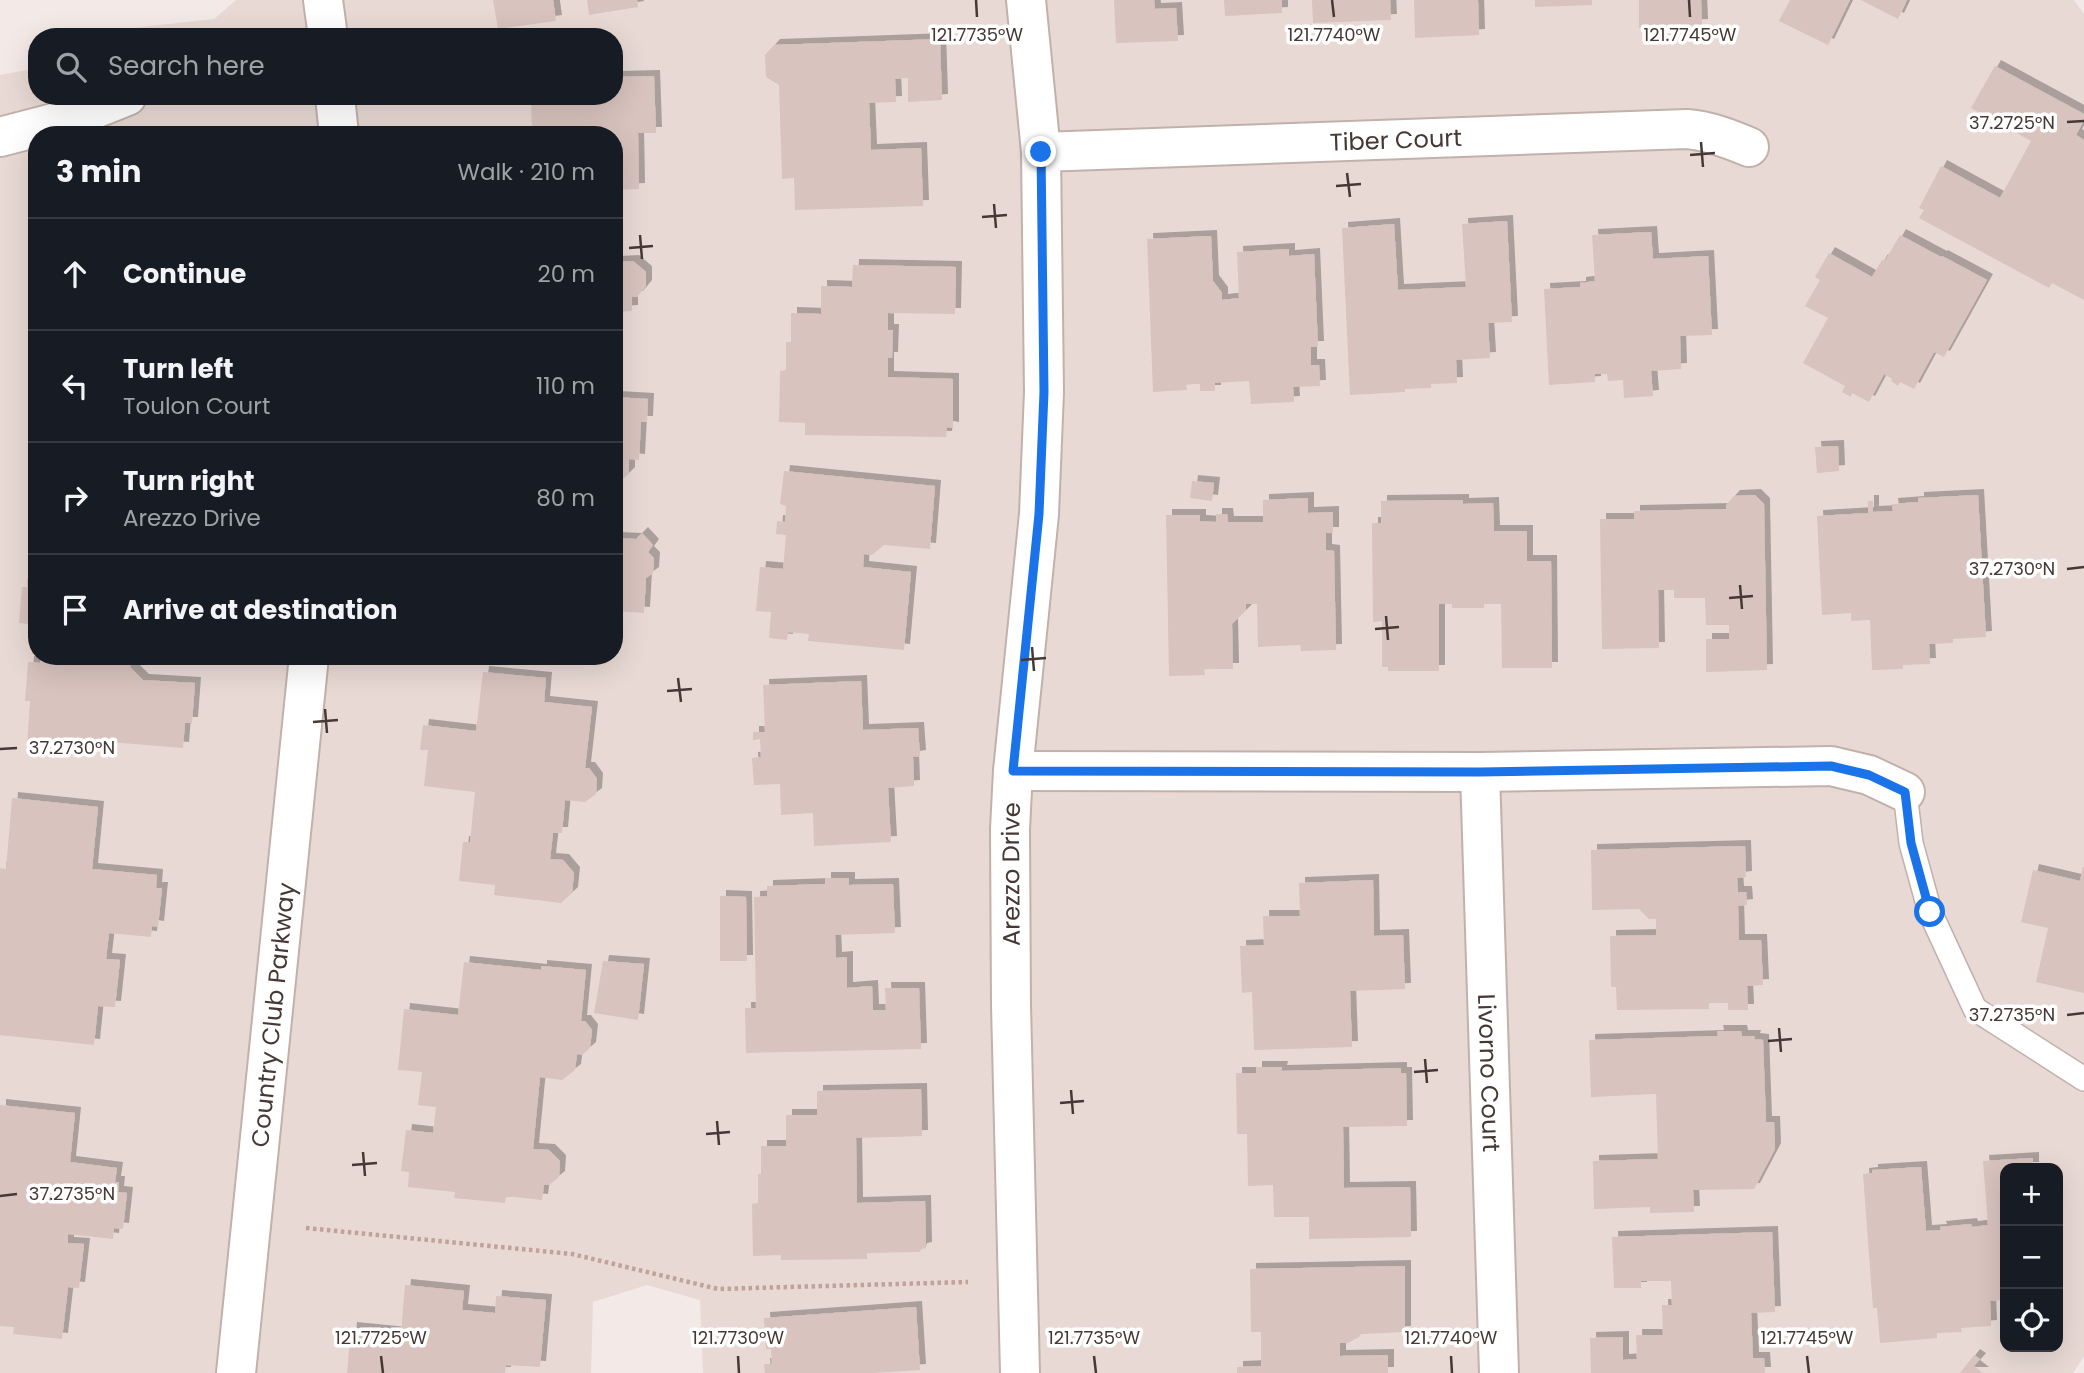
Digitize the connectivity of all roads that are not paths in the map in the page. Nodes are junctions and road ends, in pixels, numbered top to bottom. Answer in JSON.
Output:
{"nodes":[{"id":1,"x":323,"y":0,"type":"edge"},
{"id":2,"x":1026,"y":0,"type":"edge"},
{"id":3,"x":327,"y":28,"type":"edge"},
{"id":4,"x":104,"y":105,"type":"edge"},
{"id":5,"x":336,"y":105,"type":"edge"},
{"id":6,"x":42,"y":126,"type":"edge"},
{"id":7,"x":338,"y":126,"type":"edge"},
{"id":8,"x":28,"y":130,"type":"edge"},
{"id":9,"x":0,"y":137,"type":"edge"},
{"id":10,"x":1749,"y":147,"type":"dead end"},
{"id":11,"x":1041,"y":152,"type":"junction"},
{"id":12,"x":308,"y":665,"type":"edge"},
{"id":13,"x":1013,"y":771,"type":"junction"},
{"id":14,"x":1480,"y":772,"type":"junction"},
{"id":15,"x":1905,"y":792,"type":"joint"},
{"id":16,"x":2084,"y":1079,"type":"edge"},
{"id":17,"x":236,"y":1373,"type":"edge"},
{"id":18,"x":1020,"y":1373,"type":"edge"},
{"id":19,"x":1499,"y":1373,"type":"edge"}],
"edges":[{"from":1,"to":3,"type":"street"},
{"from":2,"to":11,"type":"street","name":"Arezzo Drive"},
{"from":4,"to":6,"type":"street"},
{"from":5,"to":7,"type":"street"},
{"from":8,"to":9,"type":"street"},
{"from":10,"to":11,"type":"street","name":"Tiber Court"},
{"from":11,"to":13,"type":"street","name":"Arezzo Drive"},
{"from":12,"to":17,"type":"street","name":"Country Club Parkway"},
{"from":13,"to":14,"type":"street"},
{"from":13,"to":18,"type":"street","name":"Arezzo Drive"},
{"from":14,"to":15,"type":"street"},
{"from":14,"to":19,"type":"street","name":"Livorno Court"},
{"from":15,"to":16,"type":"lane"}]}
